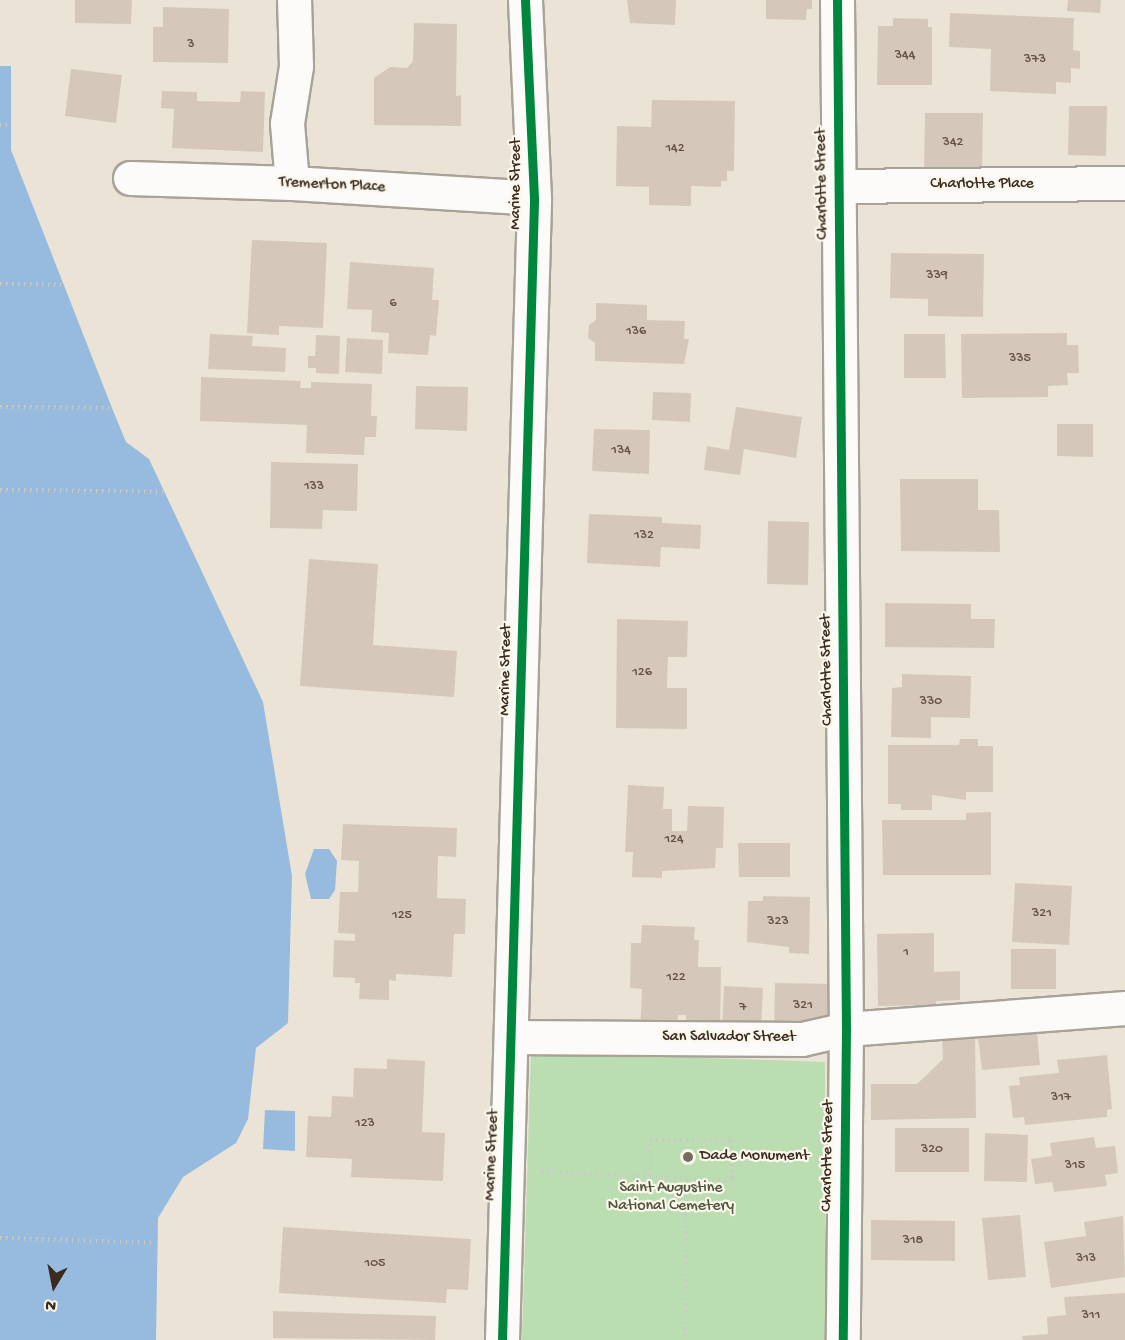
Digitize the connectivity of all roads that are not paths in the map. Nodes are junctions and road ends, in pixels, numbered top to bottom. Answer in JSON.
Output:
{"nodes":[{"id":1,"x":294,"y":0,"type":"edge"},
{"id":2,"x":525,"y":0,"type":"edge"},
{"id":3,"x":837,"y":0,"type":"edge"},
{"id":4,"x":130,"y":178,"type":"dead end"},
{"id":5,"x":292,"y":183,"type":"junction"},
{"id":6,"x":1125,"y":183,"type":"edge"},
{"id":7,"x":838,"y":186,"type":"junction"},
{"id":8,"x":534,"y":198,"type":"junction"},
{"id":9,"x":1125,"y":1008,"type":"edge"},
{"id":10,"x":846,"y":1029,"type":"junction"},
{"id":11,"x":512,"y":1037,"type":"junction"},
{"id":12,"x":502,"y":1340,"type":"edge"},
{"id":13,"x":843,"y":1340,"type":"edge"}],
"edges":[{"from":1,"to":5,"type":"street"},
{"from":2,"to":8,"type":"street","name":"Marine Street"},
{"from":3,"to":7,"type":"street","name":"Charlotte Street"},
{"from":4,"to":5,"type":"street","name":"Tremerton Place"},
{"from":5,"to":8,"type":"street","name":"Tremerton Place"},
{"from":6,"to":7,"type":"street","name":"Charlotte Place"},
{"from":7,"to":10,"type":"street","name":"Charlotte Street"},
{"from":8,"to":11,"type":"street","name":"Marine Street"},
{"from":9,"to":10,"type":"street","name":"San Salvador Street"},
{"from":10,"to":11,"type":"street","name":"San Salvador Street"},
{"from":10,"to":13,"type":"street","name":"Charlotte Street"},
{"from":11,"to":12,"type":"street","name":"Marine Street"}]}
